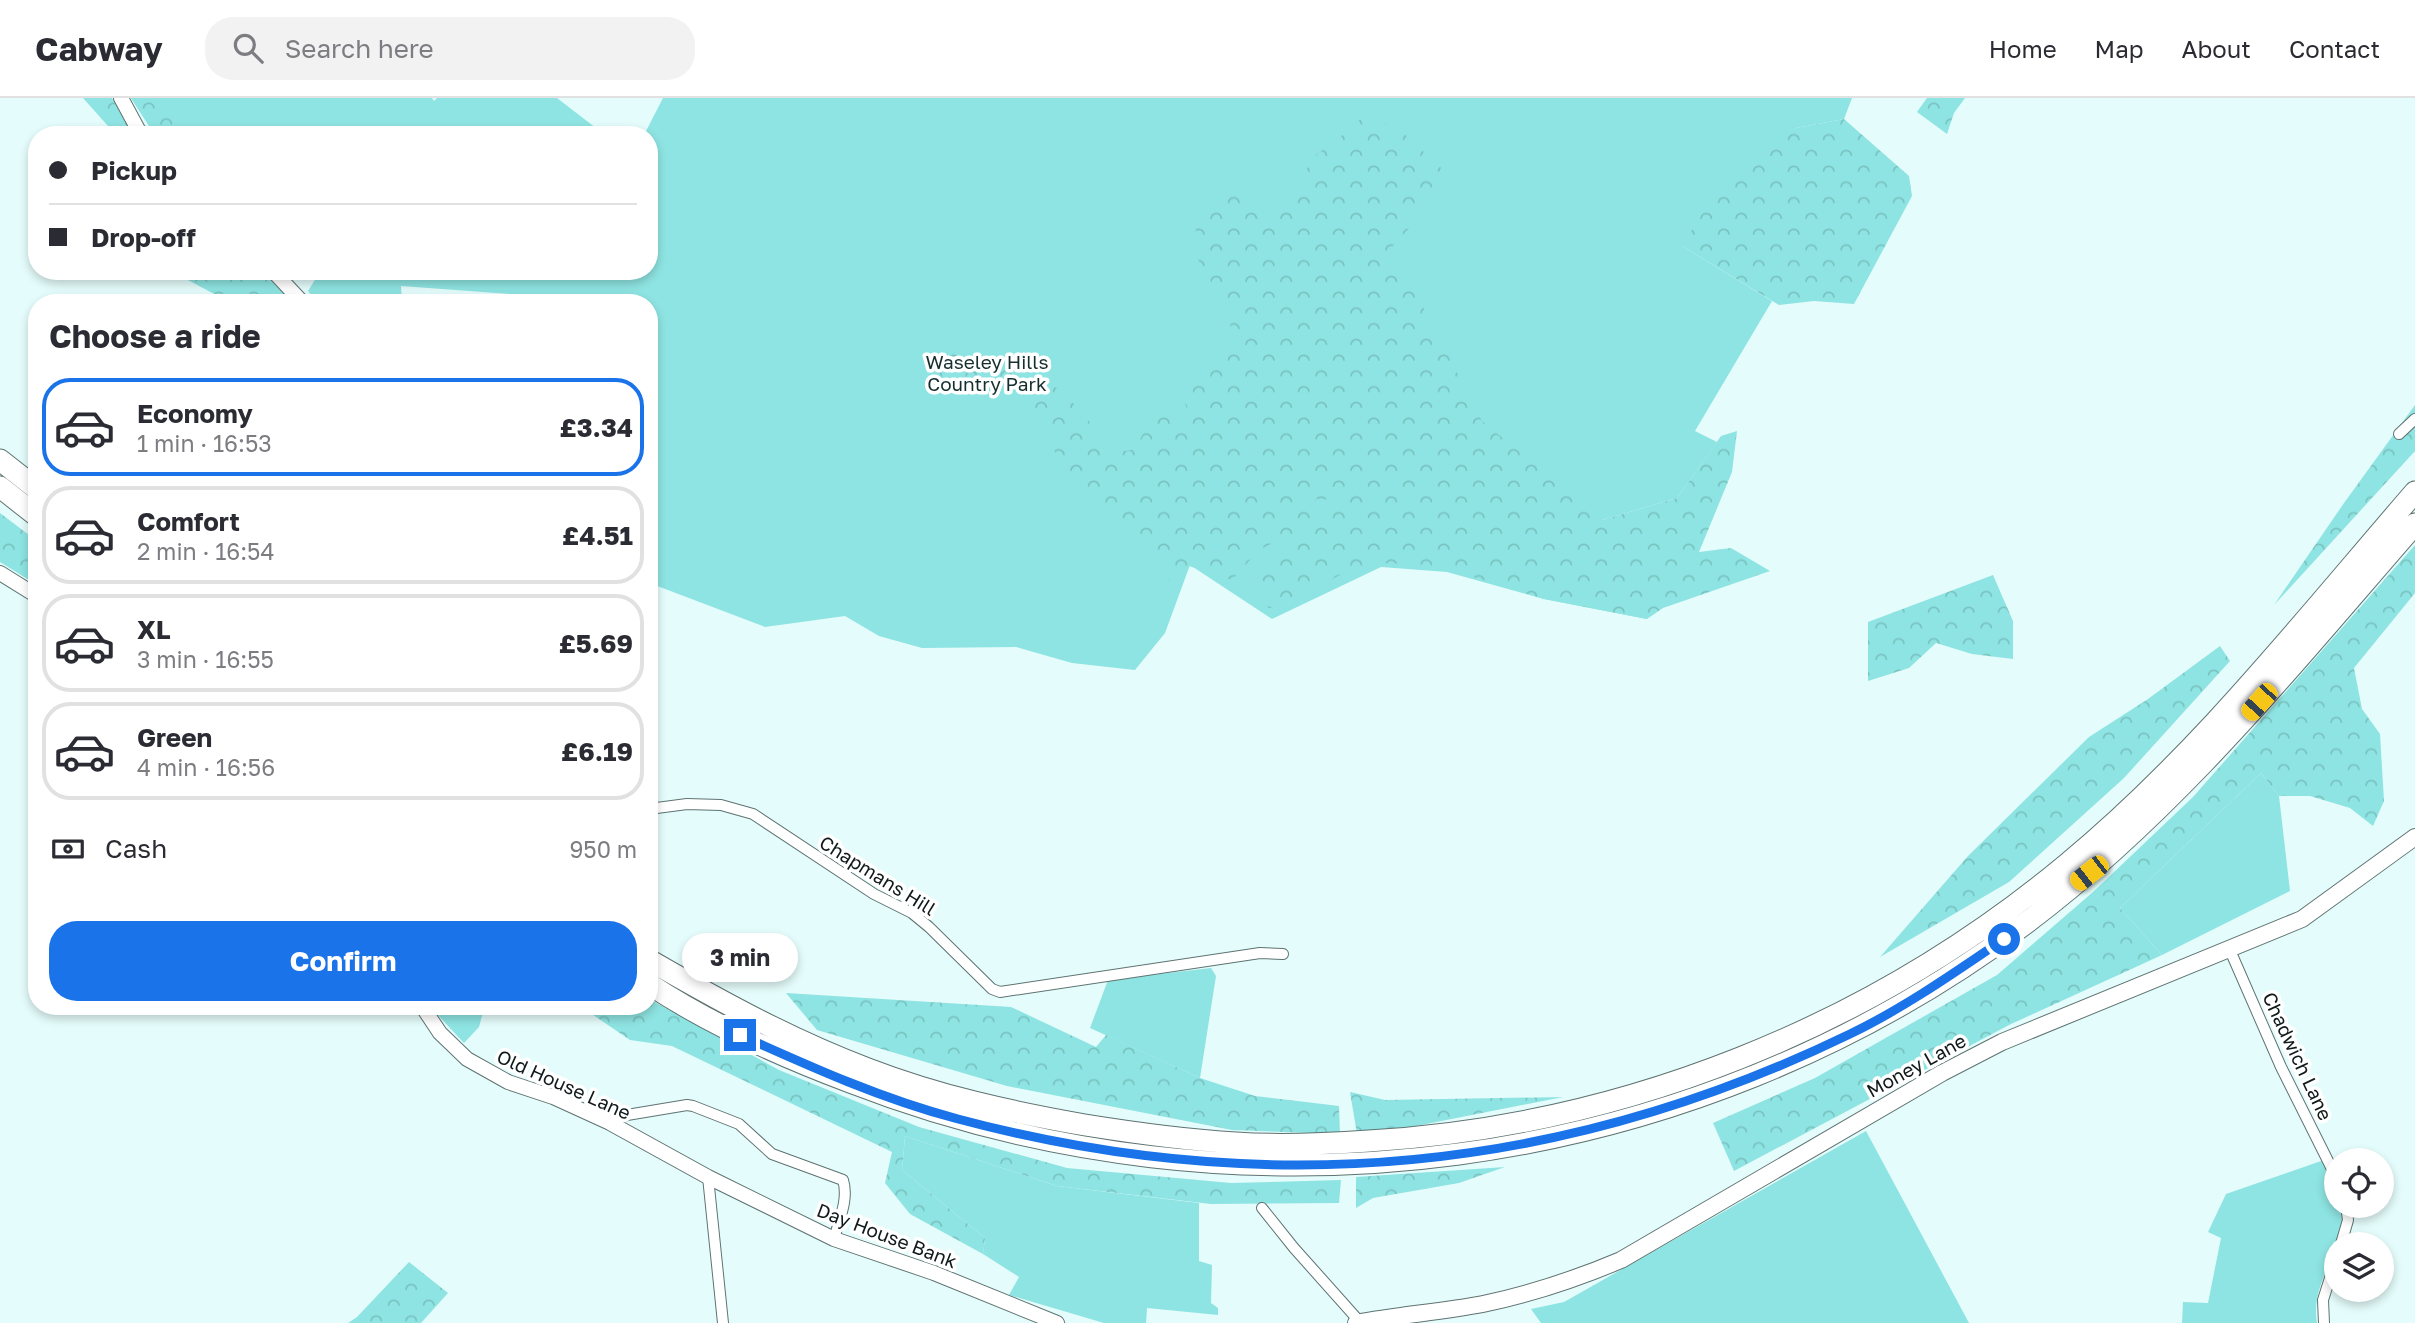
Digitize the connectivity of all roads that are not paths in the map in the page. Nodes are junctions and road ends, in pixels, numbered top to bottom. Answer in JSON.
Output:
{"nodes":[{"id":1,"x":121,"y":98,"type":"edge"},
{"id":2,"x":136,"y":126,"type":"edge"},
{"id":3,"x":281,"y":280,"type":"edge"},
{"id":4,"x":295,"y":294,"type":"edge"},
{"id":5,"x":2415,"y":419,"type":"edge"},
{"id":6,"x":2399,"y":433,"type":"dead end"},
{"id":7,"x":0,"y":460,"type":"edge"},
{"id":8,"x":28,"y":482,"type":"edge"},
{"id":9,"x":0,"y":487,"type":"edge"},
{"id":10,"x":2415,"y":492,"type":"edge"},
{"id":11,"x":28,"y":509,"type":"edge"},
{"id":12,"x":2415,"y":524,"type":"edge"},
{"id":13,"x":0,"y":573,"type":"edge"},
{"id":14,"x":28,"y":590,"type":"edge"},
{"id":15,"x":658,"y":808,"type":"edge"},
{"id":16,"x":2415,"y":837,"type":"edge"},
{"id":17,"x":2229,"y":948,"type":"junction"},
{"id":18,"x":1283,"y":954,"type":"dead end"},
{"id":19,"x":658,"y":965,"type":"edge"},
{"id":20,"x":658,"y":989,"type":"edge"},
{"id":21,"x":428,"y":1015,"type":"edge"},
{"id":22,"x":610,"y":1123,"type":"junction"},
{"id":23,"x":2324,"y":1153,"type":"edge"},
{"id":24,"x":708,"y":1177,"type":"junction"},
{"id":25,"x":1262,"y":1208,"type":"dead end"},
{"id":26,"x":834,"y":1239,"type":"junction"},
{"id":27,"x":2324,"y":1297,"type":"edge"},
{"id":28,"x":1434,"y":1318,"type":"edge"},
{"id":29,"x":723,"y":1323,"type":"edge"},
{"id":30,"x":1057,"y":1323,"type":"edge"},
{"id":31,"x":1358,"y":1323,"type":"edge"},
{"id":32,"x":2324,"y":1323,"type":"edge"}],
"edges":[{"from":1,"to":2,"type":"street"},
{"from":3,"to":4,"type":"street"},
{"from":5,"to":6,"type":"street"},
{"from":7,"to":8,"type":"highway"},
{"from":9,"to":11,"type":"highway"},
{"from":10,"to":19,"type":"highway"},
{"from":12,"to":20,"type":"highway"},
{"from":13,"to":14,"type":"street"},
{"from":15,"to":18,"type":"street","name":"Chapmans Hill"},
{"from":16,"to":17,"type":"main road","name":"Money Lane"},
{"from":17,"to":23,"type":"street","name":"Chadwich Lane"},
{"from":17,"to":28,"type":"main road","name":"Money Lane"},
{"from":21,"to":22,"type":"street","name":"Old House Lane"},
{"from":22,"to":24,"type":"street","name":"Old House Lane"},
{"from":22,"to":26,"type":"street"},
{"from":24,"to":26,"type":"street","name":"Day House Bank"},
{"from":24,"to":29,"type":"street"},
{"from":25,"to":31,"type":"street"},
{"from":26,"to":30,"type":"street","name":"Day House Bank"},
{"from":27,"to":32,"type":"street"},
{"from":28,"to":31,"type":"main road","name":"Money Lane"}]}
